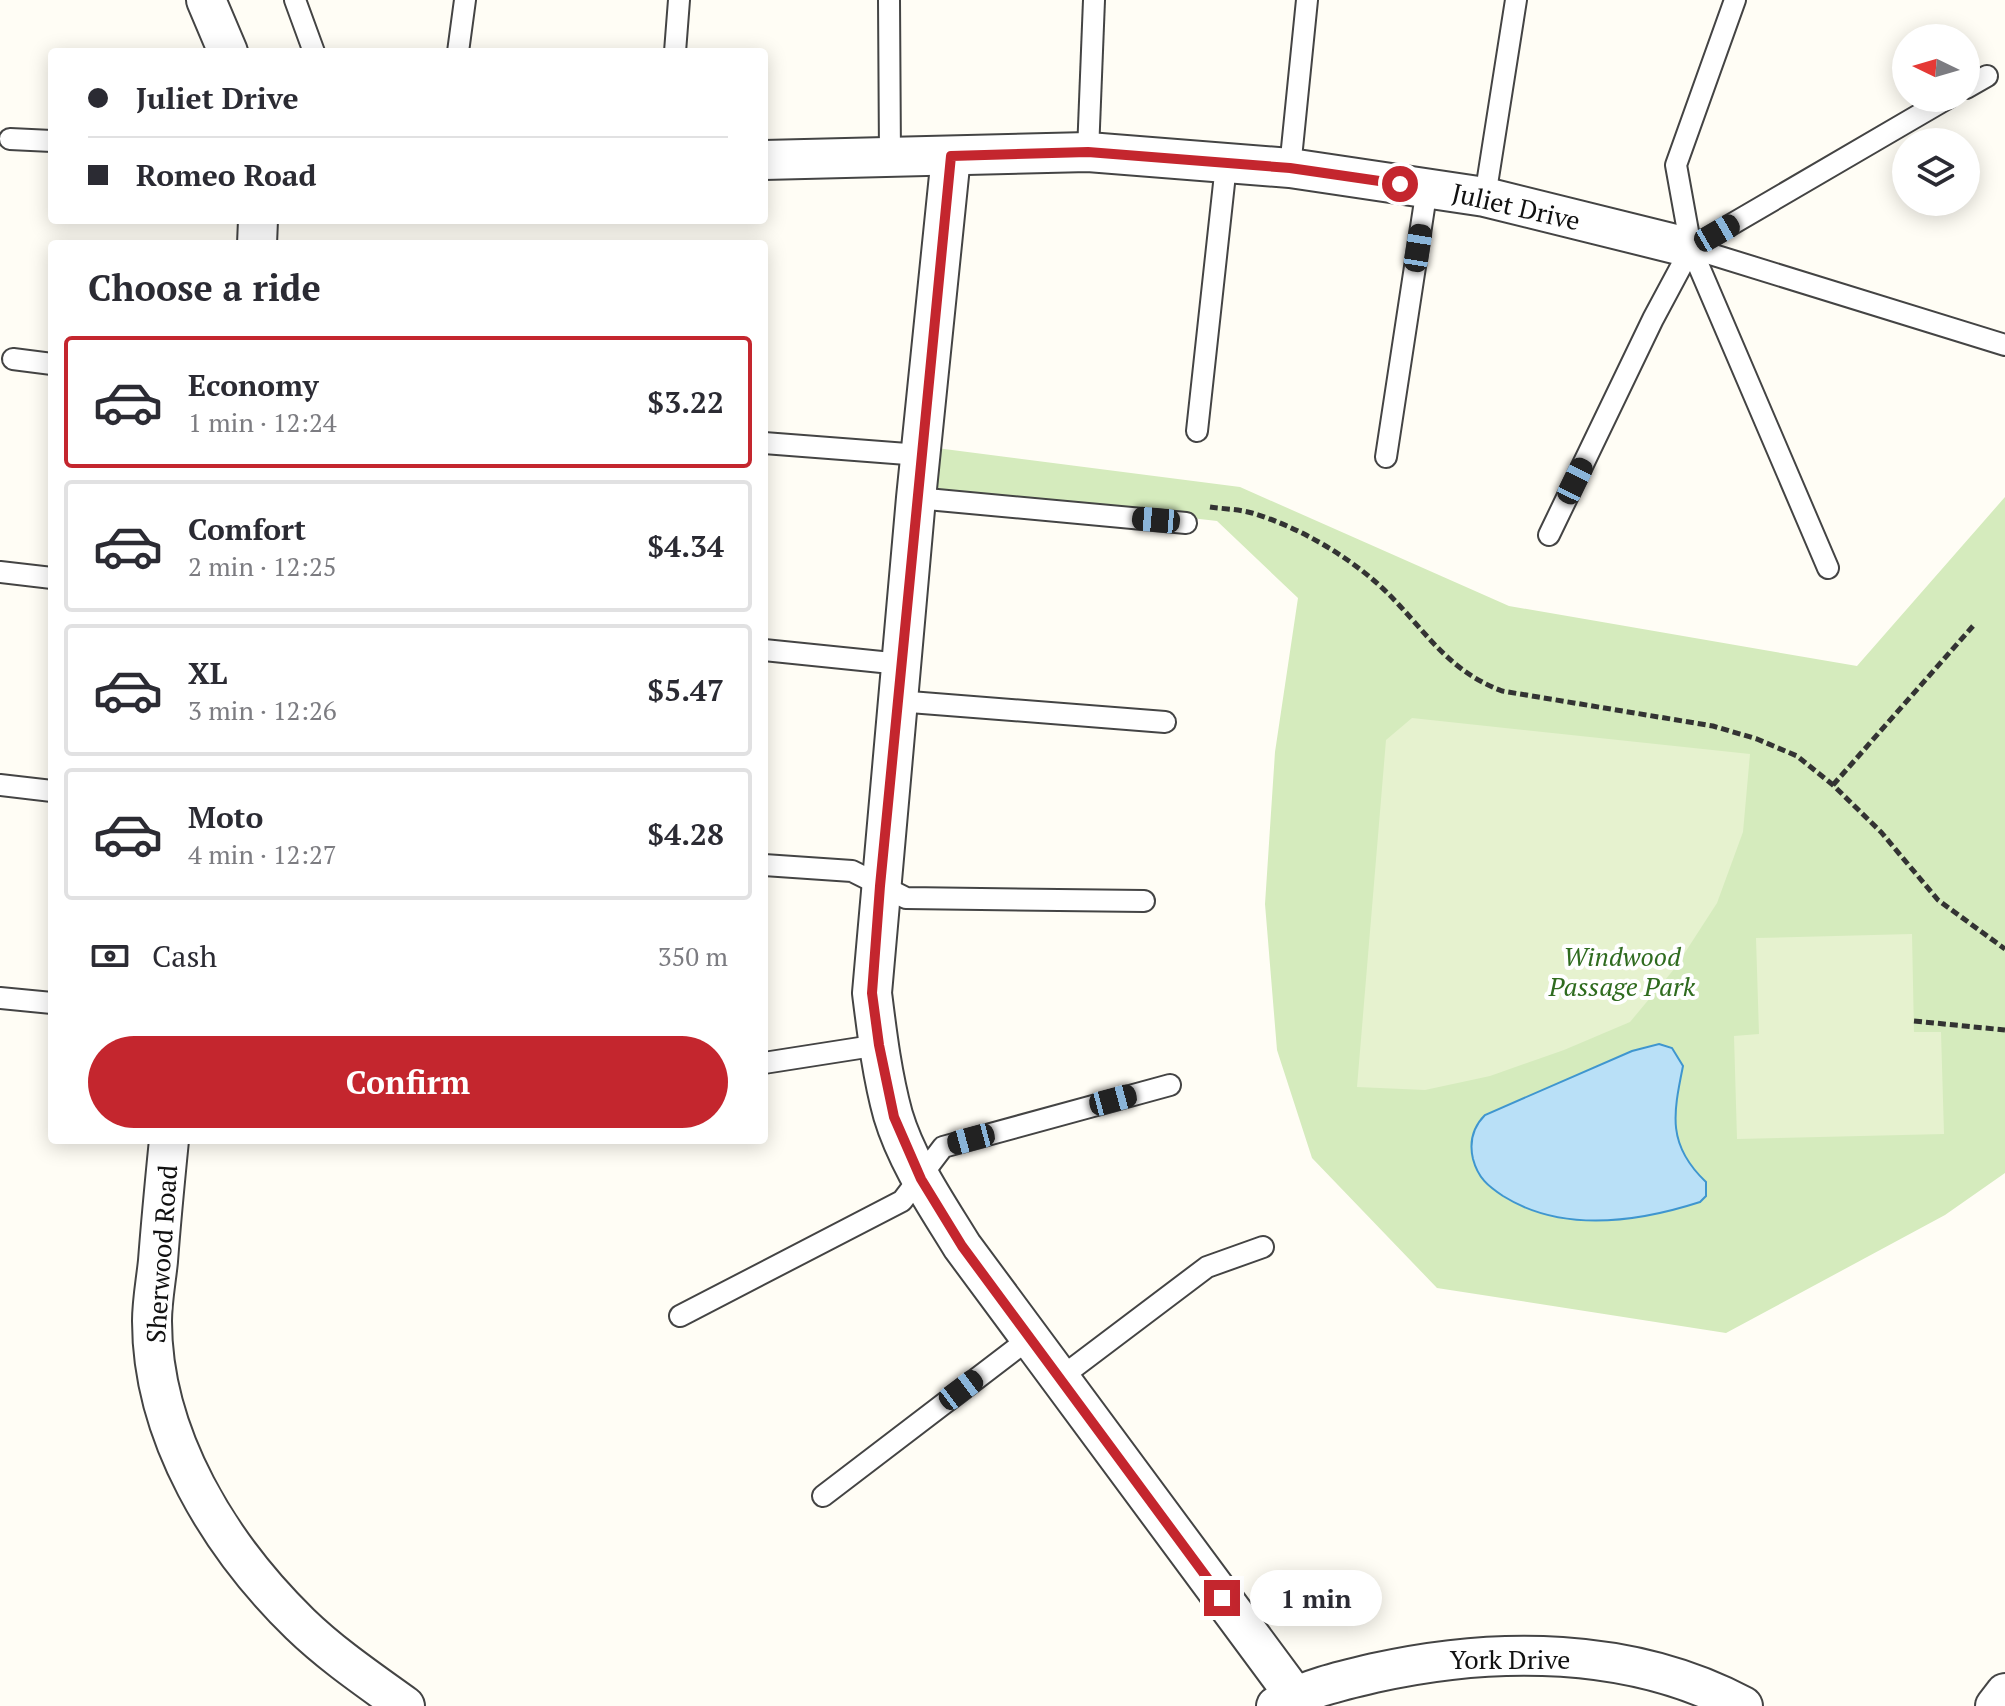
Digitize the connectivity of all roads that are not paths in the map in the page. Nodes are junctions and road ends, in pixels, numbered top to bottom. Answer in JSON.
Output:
{"nodes":[{"id":1,"x":206,"y":0,"type":"edge"},
{"id":2,"x":295,"y":0,"type":"edge"},
{"id":3,"x":465,"y":0,"type":"edge"},
{"id":4,"x":679,"y":0,"type":"edge"},
{"id":5,"x":889,"y":0,"type":"edge"},
{"id":6,"x":1094,"y":0,"type":"edge"},
{"id":7,"x":1307,"y":0,"type":"edge"},
{"id":8,"x":1516,"y":0,"type":"edge"},
{"id":9,"x":1735,"y":0,"type":"edge"},
{"id":10,"x":226,"y":48,"type":"edge"},
{"id":11,"x":313,"y":48,"type":"edge"},
{"id":12,"x":459,"y":48,"type":"edge"},
{"id":13,"x":675,"y":48,"type":"edge"},
{"id":14,"x":1987,"y":76,"type":"dead end"},
{"id":15,"x":1980,"y":80,"type":"edge"},
{"id":16,"x":1924,"y":112,"type":"edge"},
{"id":17,"x":10,"y":139,"type":"dead end"},
{"id":18,"x":48,"y":141,"type":"edge"},
{"id":19,"x":1088,"y":152,"type":"junction"},
{"id":20,"x":951,"y":156,"type":"junction"},
{"id":21,"x":890,"y":157,"type":"junction"},
{"id":22,"x":768,"y":160,"type":"edge"},
{"id":23,"x":1226,"y":165,"type":"junction"},
{"id":24,"x":1290,"y":168,"type":"junction"},
{"id":25,"x":1427,"y":188,"type":"junction"},
{"id":26,"x":1485,"y":197,"type":"junction"},
{"id":27,"x":1691,"y":248,"type":"junction"},
{"id":28,"x":2005,"y":345,"type":"edge"},
{"id":29,"x":13,"y":359,"type":"dead end"},
{"id":30,"x":48,"y":363,"type":"edge"},
{"id":31,"x":1197,"y":431,"type":"dead end"},
{"id":32,"x":768,"y":443,"type":"edge"},
{"id":33,"x":920,"y":455,"type":"junction"},
{"id":34,"x":1386,"y":457,"type":"dead end"},
{"id":35,"x":916,"y":498,"type":"junction"},
{"id":36,"x":1186,"y":523,"type":"dead end"},
{"id":37,"x":1549,"y":535,"type":"dead end"},
{"id":38,"x":1828,"y":568,"type":"dead end"},
{"id":39,"x":0,"y":572,"type":"edge"},
{"id":40,"x":48,"y":578,"type":"edge"},
{"id":41,"x":768,"y":651,"type":"edge"},
{"id":42,"x":899,"y":682,"type":"junction"},
{"id":43,"x":1165,"y":722,"type":"dead end"},
{"id":44,"x":0,"y":785,"type":"edge"},
{"id":45,"x":48,"y":791,"type":"edge"},
{"id":46,"x":768,"y":865,"type":"edge"},
{"id":47,"x":880,"y":886,"type":"junction"},
{"id":48,"x":1144,"y":901,"type":"dead end"},
{"id":49,"x":0,"y":998,"type":"edge"},
{"id":50,"x":48,"y":1003,"type":"edge"},
{"id":51,"x":879,"y":1045,"type":"junction"},
{"id":52,"x":768,"y":1062,"type":"edge"},
{"id":53,"x":1170,"y":1085,"type":"dead end"},
{"id":54,"x":169,"y":1144,"type":"edge"},
{"id":55,"x":921,"y":1179,"type":"junction"},
{"id":56,"x":1263,"y":1247,"type":"dead end"},
{"id":57,"x":680,"y":1316,"type":"dead end"},
{"id":58,"x":1030,"y":1338,"type":"junction"},
{"id":59,"x":1060,"y":1378,"type":"junction"},
{"id":60,"x":823,"y":1496,"type":"dead end"},
{"id":61,"x":2005,"y":1693,"type":"edge"},
{"id":62,"x":1285,"y":1701,"type":"edge"},
{"id":63,"x":405,"y":1706,"type":"edge"},
{"id":64,"x":1743,"y":1706,"type":"edge"},
{"id":65,"x":1995,"y":1706,"type":"edge"}],
"edges":[{"from":1,"to":10,"type":"street"},
{"from":2,"to":11,"type":"lane"},
{"from":3,"to":12,"type":"lane"},
{"from":4,"to":13,"type":"lane"},
{"from":5,"to":21,"type":"lane"},
{"from":6,"to":19,"type":"lane"},
{"from":7,"to":24,"type":"lane"},
{"from":8,"to":26,"type":"lane"},
{"from":9,"to":27,"type":"lane"},
{"from":14,"to":15,"type":"lane"},
{"from":16,"to":27,"type":"lane"},
{"from":17,"to":18,"type":"lane"},
{"from":19,"to":20,"type":"street","name":"Juliet Drive"},
{"from":19,"to":23,"type":"street","name":"Juliet Drive"},
{"from":20,"to":21,"type":"street","name":"Juliet Drive"},
{"from":20,"to":33,"type":"street"},
{"from":21,"to":22,"type":"street","name":"Juliet Drive"},
{"from":23,"to":24,"type":"street","name":"Juliet Drive"},
{"from":23,"to":31,"type":"lane"},
{"from":24,"to":25,"type":"street","name":"Juliet Drive"},
{"from":25,"to":26,"type":"street","name":"Juliet Drive"},
{"from":25,"to":34,"type":"lane"},
{"from":26,"to":27,"type":"street","name":"Juliet Drive"},
{"from":27,"to":28,"type":"lane"},
{"from":27,"to":37,"type":"lane"},
{"from":27,"to":38,"type":"lane"},
{"from":29,"to":30,"type":"lane"},
{"from":32,"to":33,"type":"lane"},
{"from":33,"to":35,"type":"street"},
{"from":35,"to":36,"type":"lane"},
{"from":35,"to":42,"type":"street"},
{"from":39,"to":40,"type":"lane"},
{"from":41,"to":42,"type":"lane"},
{"from":42,"to":43,"type":"lane"},
{"from":42,"to":47,"type":"street"},
{"from":44,"to":45,"type":"lane"},
{"from":46,"to":47,"type":"lane"},
{"from":47,"to":48,"type":"lane"},
{"from":47,"to":51,"type":"street"},
{"from":49,"to":50,"type":"lane"},
{"from":51,"to":52,"type":"lane"},
{"from":51,"to":55,"type":"street"},
{"from":53,"to":55,"type":"lane"},
{"from":54,"to":63,"type":"street","name":"Sherwood Road"},
{"from":55,"to":57,"type":"lane"},
{"from":55,"to":58,"type":"street"},
{"from":56,"to":59,"type":"lane"},
{"from":58,"to":59,"type":"street"},
{"from":58,"to":60,"type":"lane"},
{"from":59,"to":62,"type":"street"},
{"from":61,"to":65,"type":"street"},
{"from":62,"to":64,"type":"street","name":"York Drive"}]}
